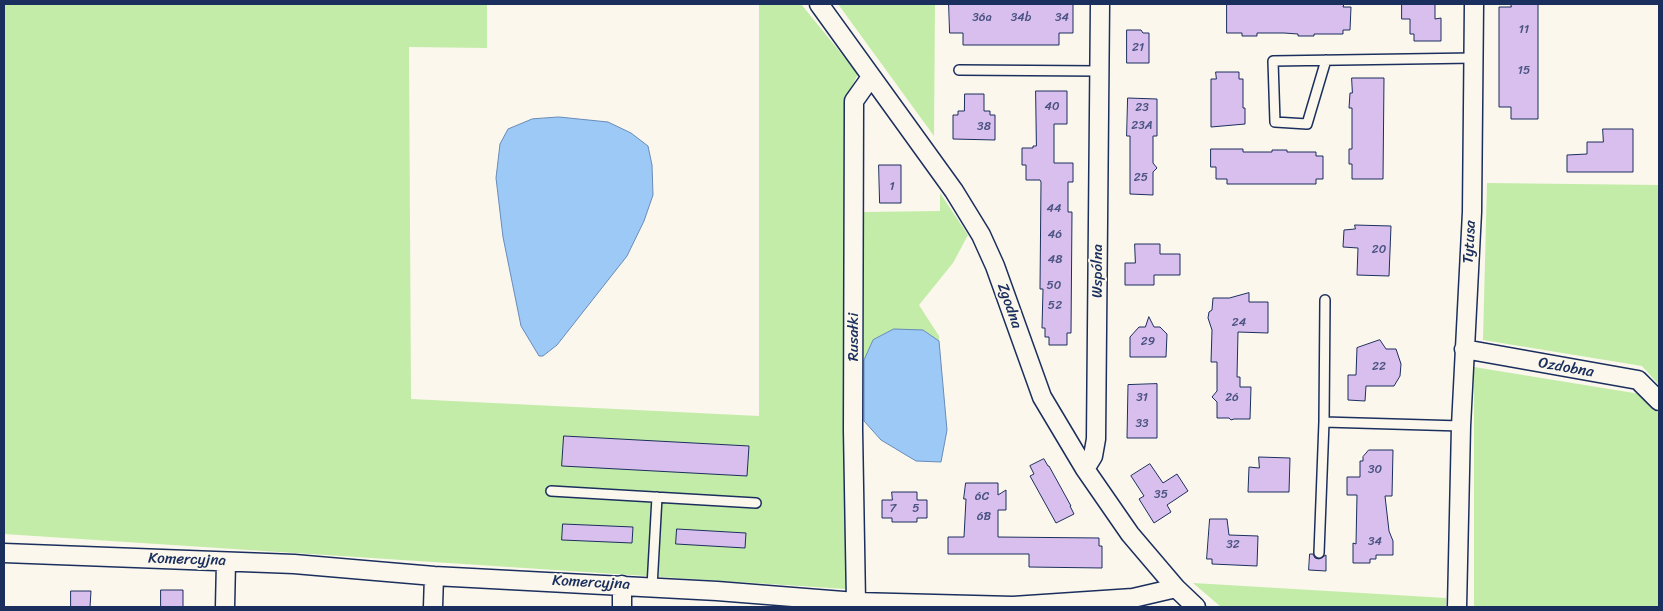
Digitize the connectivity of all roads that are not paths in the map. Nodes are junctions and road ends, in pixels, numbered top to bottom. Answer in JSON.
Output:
{"nodes":[{"id":1,"x":819,"y":4,"type":"edge"},
{"id":2,"x":1100,"y":4,"type":"edge"},
{"id":3,"x":1474,"y":4,"type":"edge"},
{"id":4,"x":1474,"y":58,"type":"junction"},
{"id":5,"x":1326,"y":60,"type":"junction"},
{"id":6,"x":959,"y":70,"type":"dead end"},
{"id":7,"x":1099,"y":71,"type":"junction"},
{"id":8,"x":870,"y":77,"type":"junction"},
{"id":9,"x":1325,"y":300,"type":"dead end"},
{"id":10,"x":1464,"y":349,"type":"junction"},
{"id":11,"x":1659,"y":401,"type":"edge"},
{"id":12,"x":1324,"y":422,"type":"junction"},
{"id":13,"x":1461,"y":426,"type":"junction"},
{"id":14,"x":1084,"y":469,"type":"junction"},
{"id":15,"x":552,"y":490,"type":"dead end"},
{"id":16,"x":657,"y":497,"type":"junction"},
{"id":17,"x":756,"y":503,"type":"dead end"},
{"id":18,"x":4,"y":552,"type":"edge"},
{"id":19,"x":1318,"y":553,"type":"dead end"},
{"id":20,"x":226,"y":562,"type":"junction"},
{"id":21,"x":434,"y":576,"type":"junction"},
{"id":22,"x":622,"y":584,"type":"junction"},
{"id":23,"x":652,"y":587,"type":"junction"},
{"id":24,"x":1176,"y":588,"type":"junction"},
{"id":25,"x":856,"y":602,"type":"junction"},
{"id":26,"x":1013,"y":606,"type":"edge"},
{"id":27,"x":225,"y":607,"type":"edge"},
{"id":28,"x":433,"y":607,"type":"edge"},
{"id":29,"x":622,"y":607,"type":"edge"},
{"id":30,"x":1196,"y":607,"type":"edge"},
{"id":31,"x":1457,"y":607,"type":"edge"}],
"edges":[{"from":1,"to":8,"type":"street","name":"Zgodna"},
{"from":2,"to":7,"type":"street","name":"Wspólna"},
{"from":3,"to":4,"type":"street","name":"Tytusa"},
{"from":4,"to":5,"type":"lane"},
{"from":4,"to":10,"type":"street","name":"Tytusa"},
{"from":5,"to":5,"type":"lane"},
{"from":6,"to":7,"type":"lane"},
{"from":7,"to":14,"type":"street","name":"Wspólna"},
{"from":8,"to":14,"type":"street","name":"Zgodna"},
{"from":8,"to":25,"type":"street","name":"Rusałki"},
{"from":9,"to":12,"type":"lane"},
{"from":10,"to":11,"type":"street","name":"Ozdobna"},
{"from":10,"to":13,"type":"street","name":"Tytusa"},
{"from":12,"to":13,"type":"lane"},
{"from":12,"to":19,"type":"lane"},
{"from":13,"to":31,"type":"street","name":"Tytusa"},
{"from":14,"to":24,"type":"street","name":"Zgodna"},
{"from":15,"to":16,"type":"lane"},
{"from":16,"to":17,"type":"lane"},
{"from":16,"to":23,"type":"lane"},
{"from":18,"to":20,"type":"street","name":"Komercyjna"},
{"from":20,"to":21,"type":"street","name":"Komercyjna"},
{"from":20,"to":27,"type":"street"},
{"from":21,"to":22,"type":"street","name":"Komercyjna"},
{"from":21,"to":28,"type":"street"},
{"from":22,"to":23,"type":"street","name":"Komercyjna"},
{"from":22,"to":29,"type":"street"},
{"from":23,"to":25,"type":"street","name":"Komercyjna"},
{"from":24,"to":26,"type":"street","name":"Komercyjna"},
{"from":24,"to":30,"type":"street","name":"Zgodna"},
{"from":25,"to":26,"type":"street","name":"Komercyjna"}]}
